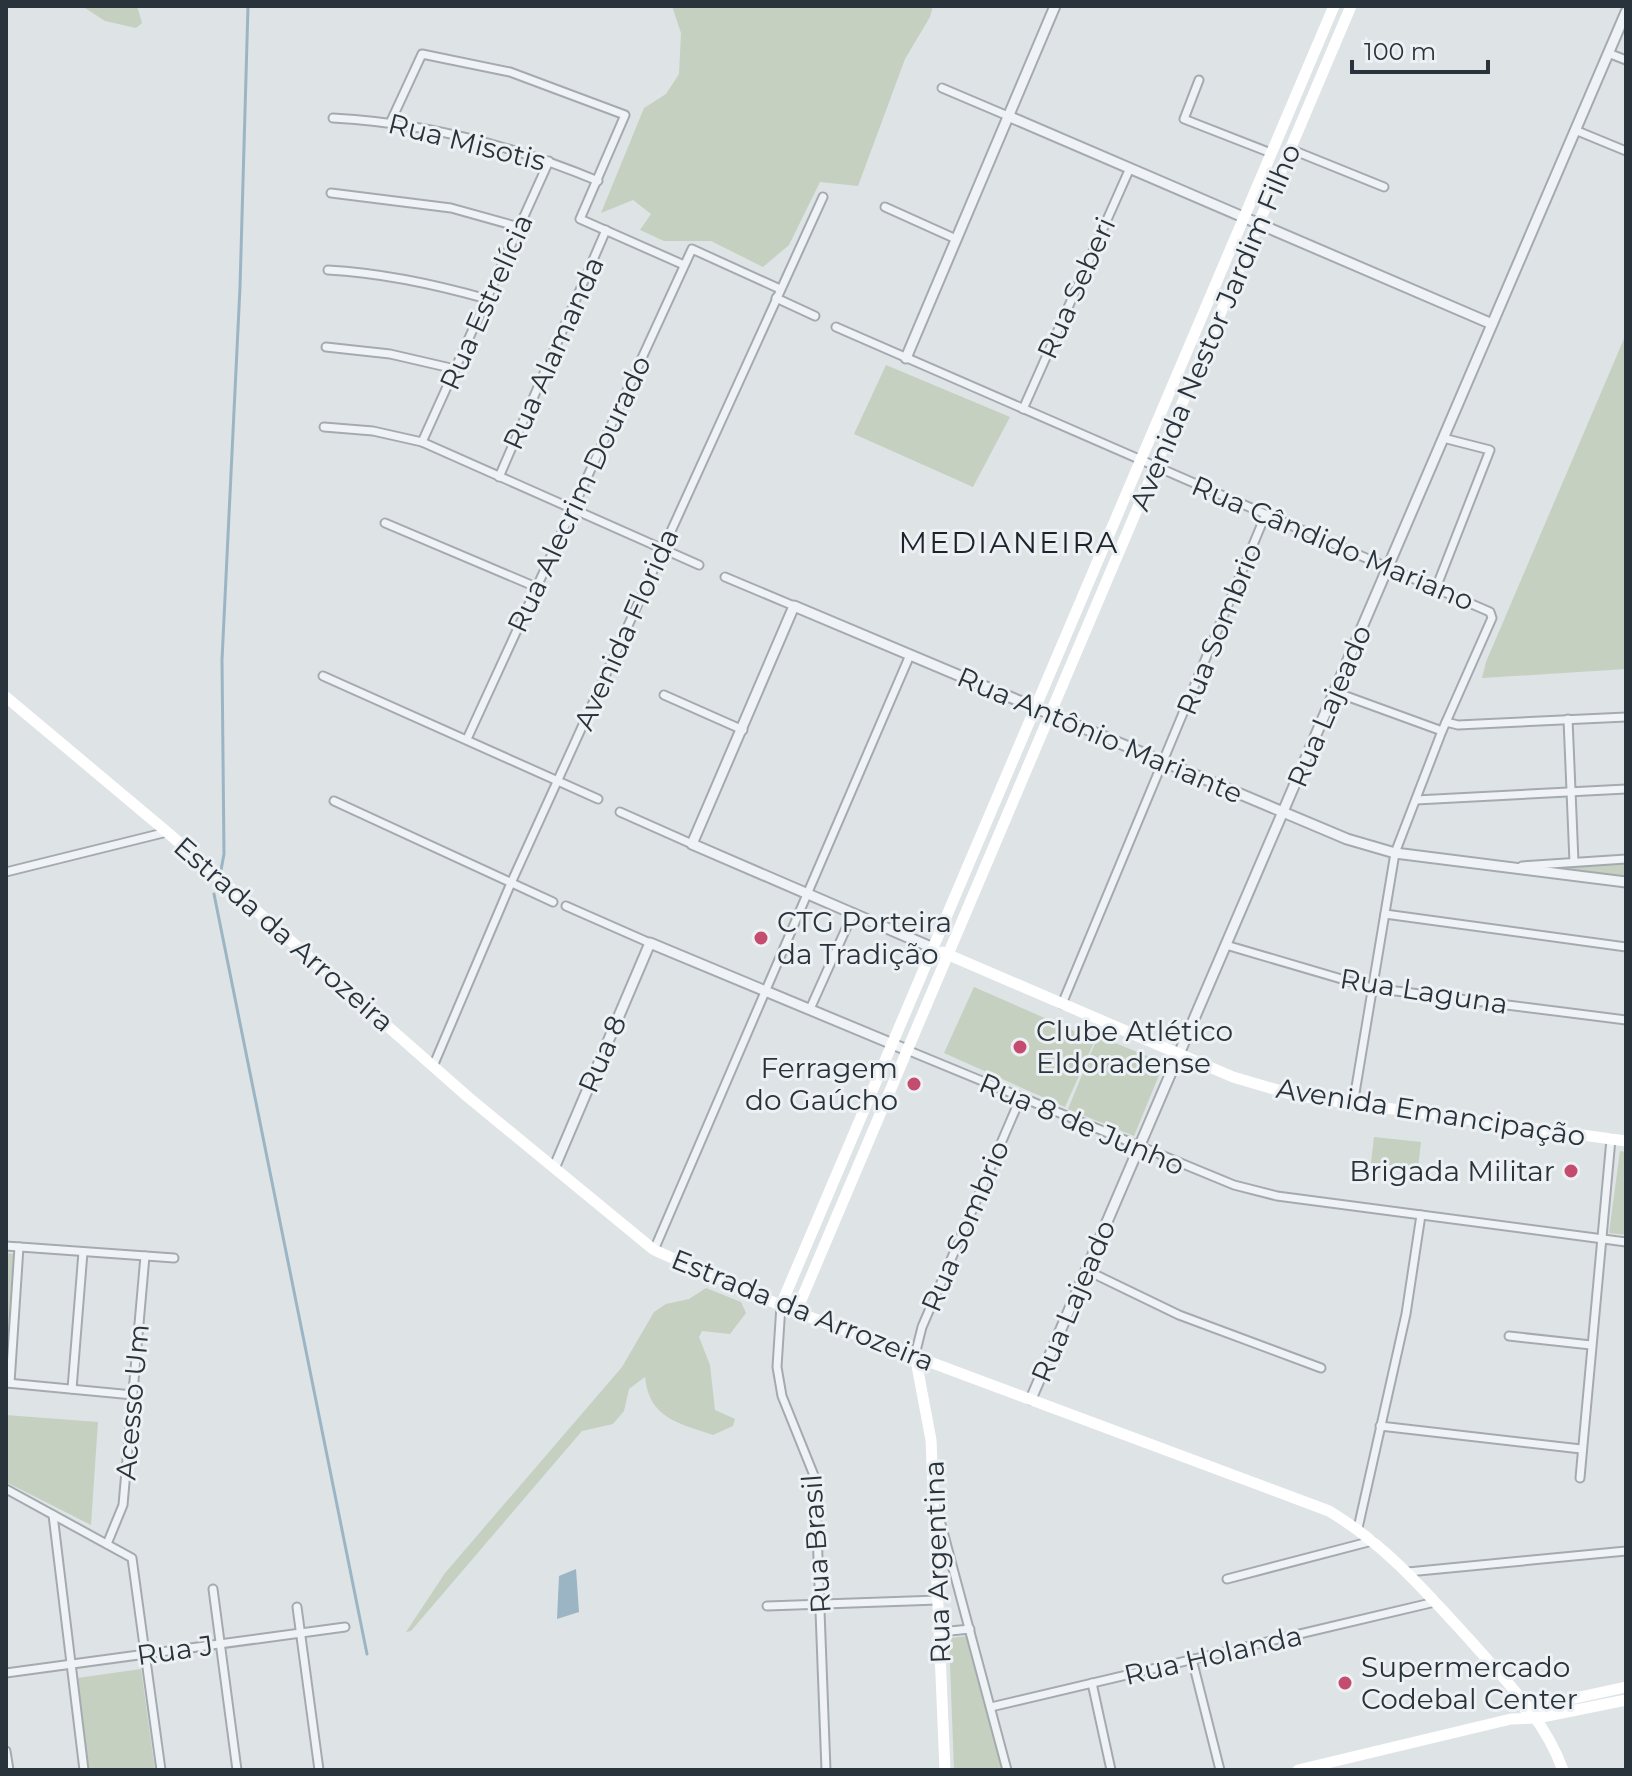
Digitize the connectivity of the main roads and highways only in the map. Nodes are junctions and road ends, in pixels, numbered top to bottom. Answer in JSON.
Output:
{"nodes":[{"id":1,"x":1334,"y":6,"type":"edge"},
{"id":2,"x":1351,"y":6,"type":"edge"},
{"id":3,"x":1296,"y":95,"type":"junction"},
{"id":4,"x":1311,"y":101,"type":"junction"},
{"id":5,"x":6,"y":697,"type":"edge"},
{"id":6,"x":989,"y":817,"type":"junction"},
{"id":7,"x":1004,"y":823,"type":"junction"},
{"id":8,"x":933,"y":948,"type":"junction"},
{"id":9,"x":948,"y":955,"type":"junction"},
{"id":10,"x":1626,"y":1141,"type":"edge"},
{"id":11,"x":781,"y":1305,"type":"junction"},
{"id":12,"x":796,"y":1312,"type":"junction"},
{"id":13,"x":915,"y":1355,"type":"junction"},
{"id":14,"x":1626,"y":1687,"type":"edge"},
{"id":15,"x":1626,"y":1700,"type":"edge"},
{"id":16,"x":1529,"y":1706,"type":"junction"},
{"id":17,"x":1537,"y":1718,"type":"junction"},
{"id":18,"x":1511,"y":1719,"type":"junction"},
{"id":19,"x":945,"y":1770,"type":"edge"},
{"id":20,"x":1298,"y":1770,"type":"edge"},
{"id":21,"x":1563,"y":1770,"type":"edge"}],
"edges":[{"from":1,"to":3,"type":"main road","name":"Avenida Nestor Jardim Filho"},
{"from":2,"to":4,"type":"main road","name":"Avenida Nestor Jardim Filho"},
{"from":3,"to":4,"type":"main road"},
{"from":3,"to":6,"type":"main road","name":"Avenida Nestor Jardim Filho"},
{"from":4,"to":7,"type":"main road","name":"Avenida Nestor Jardim Filho"},
{"from":5,"to":11,"type":"main road","name":"Estrada da Arrozeira"},
{"from":6,"to":7,"type":"main road"},
{"from":6,"to":8,"type":"main road","name":"Avenida Nestor Jardim Filho"},
{"from":7,"to":9,"type":"main road","name":"Avenida Nestor Jardim Filho"},
{"from":8,"to":9,"type":"main road","name":"Avenida Emancipação"},
{"from":8,"to":11,"type":"main road","name":"Avenida Nestor Jardim Filho"},
{"from":9,"to":10,"type":"main road","name":"Avenida Emancipação"},
{"from":9,"to":12,"type":"main road","name":"Avenida Nestor Jardim Filho"},
{"from":11,"to":12,"type":"main road","name":"Estrada da Arrozeira"},
{"from":12,"to":13,"type":"main road","name":"Estrada da Arrozeira"},
{"from":13,"to":16,"type":"main road","name":"Estrada da Arrozeira"},
{"from":13,"to":19,"type":"main road","name":"Rua Argentina"},
{"from":14,"to":16,"type":"main road"},
{"from":15,"to":17,"type":"main road"},
{"from":16,"to":17,"type":"main road","name":"Estrada da Arrozeira"},
{"from":16,"to":18,"type":"main road"},
{"from":17,"to":18,"type":"main road"},
{"from":17,"to":21,"type":"main road","name":"Estrada da Arrozeira"},
{"from":18,"to":20,"type":"main road"}]}
